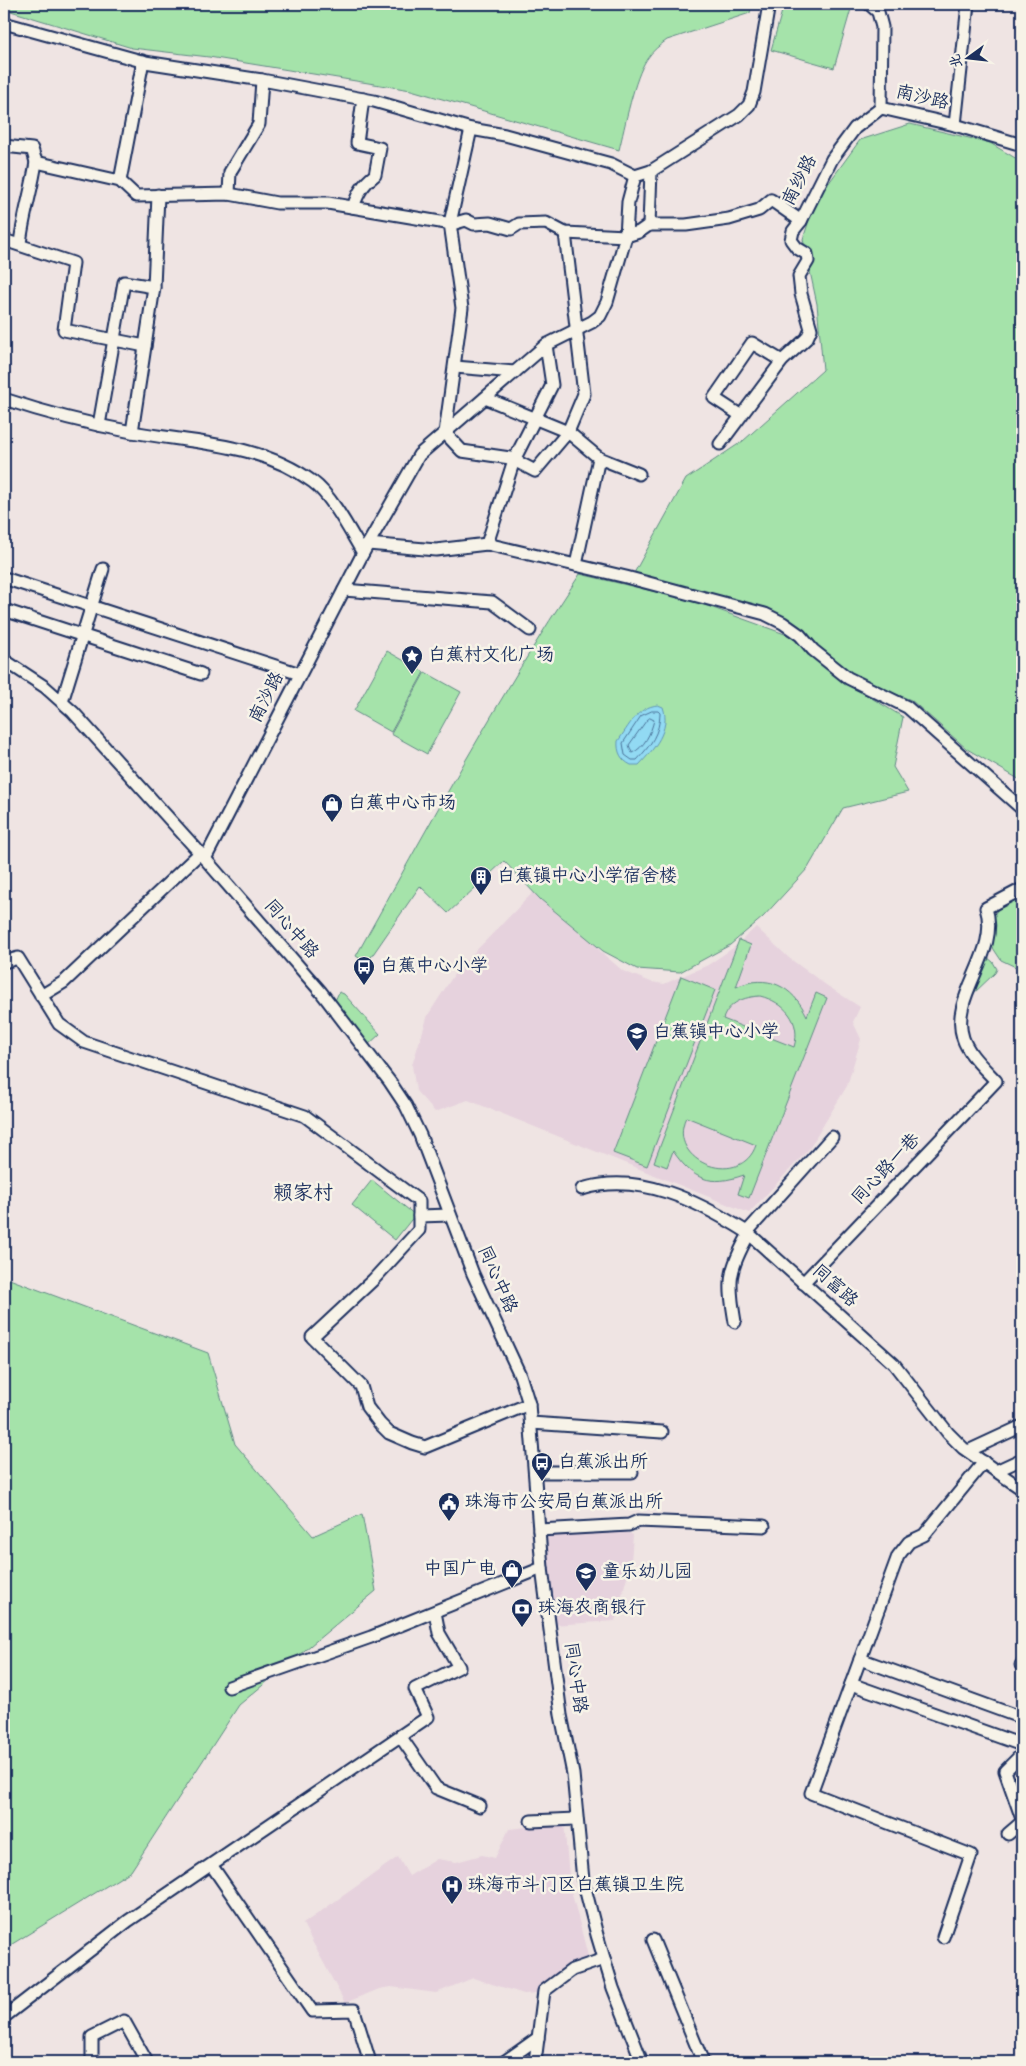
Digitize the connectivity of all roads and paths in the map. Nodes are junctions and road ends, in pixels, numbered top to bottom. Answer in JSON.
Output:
{"nodes":[{"id":1,"x":769,"y":4,"type":"edge"},
{"id":2,"x":869,"y":4,"type":"edge"},
{"id":3,"x":968,"y":4,"type":"edge"},
{"id":4,"x":4,"y":23,"type":"edge"},
{"id":5,"x":143,"y":61,"type":"junction"},
{"id":6,"x":262,"y":80,"type":"junction"},
{"id":7,"x":363,"y":99,"type":"junction"},
{"id":8,"x":881,"y":108,"type":"junction"},
{"id":9,"x":955,"y":125,"type":"junction"},
{"id":10,"x":471,"y":129,"type":"junction"},
{"id":11,"x":1022,"y":145,"type":"edge"},
{"id":12,"x":4,"y":146,"type":"edge"},
{"id":13,"x":36,"y":162,"type":"junction"},
{"id":14,"x":651,"y":171,"type":"junction"},
{"id":15,"x":635,"y":176,"type":"junction"},
{"id":16,"x":120,"y":181,"type":"junction"},
{"id":17,"x":229,"y":194,"type":"junction"},
{"id":18,"x":158,"y":195,"type":"junction"},
{"id":19,"x":354,"y":207,"type":"junction"},
{"id":20,"x":801,"y":221,"type":"junction"},
{"id":21,"x":450,"y":223,"type":"junction"},
{"id":22,"x":649,"y":225,"type":"junction"},
{"id":23,"x":565,"y":233,"type":"junction"},
{"id":24,"x":626,"y":236,"type":"junction"},
{"id":25,"x":4,"y":240,"type":"edge"},
{"id":26,"x":20,"y":244,"type":"junction"},
{"id":27,"x":154,"y":287,"type":"junction"},
{"id":28,"x":577,"y":330,"type":"junction"},
{"id":29,"x":114,"y":340,"type":"junction"},
{"id":30,"x":546,"y":345,"type":"junction"},
{"id":31,"x":145,"y":346,"type":"junction"},
{"id":32,"x":782,"y":361,"type":"junction"},
{"id":33,"x":455,"y":367,"type":"junction"},
{"id":34,"x":515,"y":372,"type":"junction"},
{"id":35,"x":485,"y":398,"type":"junction"},
{"id":36,"x":4,"y":400,"type":"edge"},
{"id":37,"x":740,"y":415,"type":"junction"},
{"id":38,"x":535,"y":418,"type":"junction"},
{"id":39,"x":99,"y":425,"type":"junction"},
{"id":40,"x":132,"y":432,"type":"junction"},
{"id":41,"x":568,"y":432,"type":"junction"},
{"id":42,"x":445,"y":433,"type":"junction"},
{"id":43,"x":720,"y":444,"type":"dead end"},
{"id":44,"x":600,"y":458,"type":"junction"},
{"id":45,"x":514,"y":460,"type":"junction"},
{"id":46,"x":639,"y":474,"type":"dead end"},
{"id":47,"x":486,"y":544,"type":"junction"},
{"id":48,"x":366,"y":549,"type":"junction"},
{"id":49,"x":576,"y":565,"type":"junction"},
{"id":50,"x":102,"y":569,"type":"dead end"},
{"id":51,"x":4,"y":578,"type":"edge"},
{"id":52,"x":344,"y":590,"type":"junction"},
{"id":53,"x":91,"y":607,"type":"junction"},
{"id":54,"x":4,"y":610,"type":"edge"},
{"id":55,"x":530,"y":630,"type":"dead end"},
{"id":56,"x":82,"y":635,"type":"junction"},
{"id":57,"x":4,"y":660,"type":"edge"},
{"id":58,"x":201,"y":674,"type":"dead end"},
{"id":59,"x":300,"y":674,"type":"junction"},
{"id":60,"x":62,"y":702,"type":"junction"},
{"id":61,"x":1022,"y":809,"type":"edge"},
{"id":62,"x":202,"y":856,"type":"junction"},
{"id":63,"x":1022,"y":889,"type":"edge"},
{"id":64,"x":4,"y":962,"type":"edge"},
{"id":65,"x":41,"y":996,"type":"junction"},
{"id":66,"x":832,"y":1137,"type":"dead end"},
{"id":67,"x":582,"y":1189,"type":"dead end"},
{"id":68,"x":450,"y":1215,"type":"junction"},
{"id":69,"x":419,"y":1216,"type":"junction"},
{"id":70,"x":748,"y":1233,"type":"junction"},
{"id":71,"x":803,"y":1283,"type":"junction"},
{"id":72,"x":735,"y":1322,"type":"dead end"},
{"id":73,"x":529,"y":1404,"type":"junction"},
{"id":74,"x":531,"y":1423,"type":"junction"},
{"id":75,"x":1022,"y":1426,"type":"edge"},
{"id":76,"x":662,"y":1432,"type":"dead end"},
{"id":77,"x":968,"y":1451,"type":"junction"},
{"id":78,"x":1022,"y":1459,"type":"edge"},
{"id":79,"x":984,"y":1462,"type":"junction"},
{"id":80,"x":996,"y":1471,"type":"junction"},
{"id":81,"x":535,"y":1472,"type":"junction"},
{"id":82,"x":632,"y":1472,"type":"dead end"},
{"id":83,"x":1022,"y":1489,"type":"edge"},
{"id":84,"x":764,"y":1526,"type":"dead end"},
{"id":85,"x":539,"y":1530,"type":"junction"},
{"id":86,"x":542,"y":1568,"type":"junction"},
{"id":87,"x":435,"y":1612,"type":"junction"},
{"id":88,"x":860,"y":1659,"type":"junction"},
{"id":89,"x":851,"y":1684,"type":"junction"},
{"id":90,"x":229,"y":1687,"type":"dead end"},
{"id":91,"x":1022,"y":1718,"type":"edge"},
{"id":92,"x":400,"y":1736,"type":"junction"},
{"id":93,"x":1022,"y":1745,"type":"edge"},
{"id":94,"x":1022,"y":1754,"type":"edge"},
{"id":95,"x":480,"y":1806,"type":"dead end"},
{"id":96,"x":576,"y":1819,"type":"junction"},
{"id":97,"x":1022,"y":1821,"type":"edge"},
{"id":98,"x":531,"y":1822,"type":"dead end"},
{"id":99,"x":1008,"y":1834,"type":"dead end"},
{"id":100,"x":212,"y":1866,"type":"junction"},
{"id":101,"x":943,"y":1937,"type":"dead end"},
{"id":102,"x":653,"y":1940,"type":"dead end"},
{"id":103,"x":604,"y":1959,"type":"junction"},
{"id":104,"x":4,"y":2017,"type":"edge"},
{"id":105,"x":538,"y":2038,"type":"junction"},
{"id":106,"x":92,"y":2062,"type":"edge"},
{"id":107,"x":147,"y":2062,"type":"edge"},
{"id":108,"x":370,"y":2062,"type":"edge"},
{"id":109,"x":504,"y":2062,"type":"edge"},
{"id":110,"x":535,"y":2062,"type":"edge"},
{"id":111,"x":642,"y":2062,"type":"edge"},
{"id":112,"x":704,"y":2062,"type":"edge"}],
"edges":[{"from":1,"to":14,"type":"street"},
{"from":2,"to":8,"type":"street"},
{"from":3,"to":9,"type":"street"},
{"from":4,"to":5,"type":"street"},
{"from":5,"to":6,"type":"street"},
{"from":5,"to":16,"type":"street"},
{"from":6,"to":7,"type":"street"},
{"from":6,"to":17,"type":"street"},
{"from":7,"to":10,"type":"street"},
{"from":7,"to":19,"type":"street"},
{"from":8,"to":9,"type":"street","name":"南沙路"},
{"from":8,"to":20,"type":"street","name":"南纱路"},
{"from":9,"to":11,"type":"street","name":"南沙路"},
{"from":10,"to":15,"type":"street"},
{"from":10,"to":21,"type":"street"},
{"from":12,"to":13,"type":"street"},
{"from":13,"to":16,"type":"street"},
{"from":13,"to":26,"type":"street"},
{"from":14,"to":15,"type":"street"},
{"from":14,"to":22,"type":"street"},
{"from":15,"to":24,"type":"street","name":"南沙路"},
{"from":16,"to":18,"type":"street"},
{"from":17,"to":18,"type":"street"},
{"from":17,"to":19,"type":"street"},
{"from":18,"to":27,"type":"street"},
{"from":19,"to":21,"type":"street"},
{"from":20,"to":22,"type":"street","name":"南纱路"},
{"from":20,"to":32,"type":"street"},
{"from":21,"to":23,"type":"street"},
{"from":21,"to":33,"type":"street"},
{"from":22,"to":24,"type":"street","name":"南纱路"},
{"from":23,"to":24,"type":"street"},
{"from":23,"to":28,"type":"street"},
{"from":24,"to":28,"type":"street","name":"南沙路"},
{"from":25,"to":26,"type":"street"},
{"from":26,"to":29,"type":"street"},
{"from":27,"to":29,"type":"street"},
{"from":27,"to":31,"type":"street"},
{"from":28,"to":30,"type":"street","name":"南沙路"},
{"from":28,"to":41,"type":"street"},
{"from":29,"to":31,"type":"street"},
{"from":29,"to":39,"type":"street"},
{"from":30,"to":34,"type":"street","name":"南沙路"},
{"from":30,"to":38,"type":"street"},
{"from":31,"to":40,"type":"street"},
{"from":32,"to":37,"type":"street"},
{"from":32,"to":37,"type":"street"},
{"from":33,"to":34,"type":"street"},
{"from":33,"to":42,"type":"street"},
{"from":34,"to":35,"type":"street","name":"南沙路"},
{"from":35,"to":38,"type":"street"},
{"from":35,"to":42,"type":"street","name":"南沙路"},
{"from":36,"to":39,"type":"street"},
{"from":37,"to":43,"type":"street"},
{"from":38,"to":41,"type":"street"},
{"from":38,"to":45,"type":"street"},
{"from":39,"to":40,"type":"street"},
{"from":40,"to":48,"type":"street"},
{"from":41,"to":44,"type":"street"},
{"from":41,"to":45,"type":"street"},
{"from":42,"to":45,"type":"street"},
{"from":42,"to":48,"type":"street","name":"南沙路"},
{"from":44,"to":46,"type":"street"},
{"from":44,"to":49,"type":"street"},
{"from":45,"to":47,"type":"street"},
{"from":47,"to":48,"type":"street"},
{"from":47,"to":49,"type":"street"},
{"from":48,"to":52,"type":"street","name":"南沙路"},
{"from":49,"to":61,"type":"street"},
{"from":50,"to":53,"type":"street"},
{"from":51,"to":53,"type":"street"},
{"from":52,"to":55,"type":"street"},
{"from":52,"to":59,"type":"street","name":"南沙路"},
{"from":53,"to":56,"type":"street"},
{"from":53,"to":59,"type":"street"},
{"from":54,"to":56,"type":"street"},
{"from":56,"to":58,"type":"street"},
{"from":56,"to":60,"type":"street"},
{"from":57,"to":60,"type":"street","name":"同心中路"},
{"from":59,"to":62,"type":"street","name":"南沙路"},
{"from":60,"to":62,"type":"street","name":"同心中路"},
{"from":62,"to":65,"type":"street","name":"南沙路"},
{"from":62,"to":68,"type":"street","name":"同心中路"},
{"from":63,"to":71,"type":"street","name":"同心路一巷"},
{"from":64,"to":65,"type":"street"},
{"from":65,"to":69,"type":"street"},
{"from":66,"to":70,"type":"street"},
{"from":67,"to":70,"type":"street","name":"同富路"},
{"from":68,"to":69,"type":"street"},
{"from":68,"to":73,"type":"street","name":"同心中路"},
{"from":69,"to":73,"type":"street"},
{"from":70,"to":71,"type":"street","name":"同富路"},
{"from":70,"to":72,"type":"street"},
{"from":71,"to":77,"type":"street","name":"同富路"},
{"from":73,"to":74,"type":"street","name":"同心中路"},
{"from":74,"to":76,"type":"street"},
{"from":74,"to":81,"type":"street","name":"同心中路"},
{"from":75,"to":77,"type":"street"},
{"from":77,"to":79,"type":"street","name":"同富路"},
{"from":78,"to":80,"type":"street"},
{"from":79,"to":80,"type":"street","name":"同富路"},
{"from":79,"to":88,"type":"street"},
{"from":80,"to":83,"type":"street","name":"同富路"},
{"from":81,"to":82,"type":"street"},
{"from":81,"to":85,"type":"street","name":"同心中路"},
{"from":84,"to":85,"type":"street"},
{"from":85,"to":86,"type":"street","name":"同心中路"},
{"from":86,"to":87,"type":"street"},
{"from":86,"to":96,"type":"street","name":"同心中路"},
{"from":87,"to":90,"type":"street"},
{"from":87,"to":92,"type":"street"},
{"from":88,"to":89,"type":"street"},
{"from":88,"to":91,"type":"street"},
{"from":89,"to":93,"type":"street"},
{"from":89,"to":101,"type":"street"},
{"from":92,"to":95,"type":"street"},
{"from":92,"to":100,"type":"street"},
{"from":94,"to":97,"type":"street"},
{"from":96,"to":98,"type":"street"},
{"from":96,"to":103,"type":"street","name":"同心中路"},
{"from":97,"to":99,"type":"street"},
{"from":100,"to":104,"type":"street"},
{"from":100,"to":108,"type":"street"},
{"from":102,"to":112,"type":"street"},
{"from":103,"to":105,"type":"street"},
{"from":103,"to":111,"type":"street","name":"同心中路"},
{"from":105,"to":109,"type":"street"},
{"from":105,"to":110,"type":"street"},
{"from":106,"to":107,"type":"street"}]}
